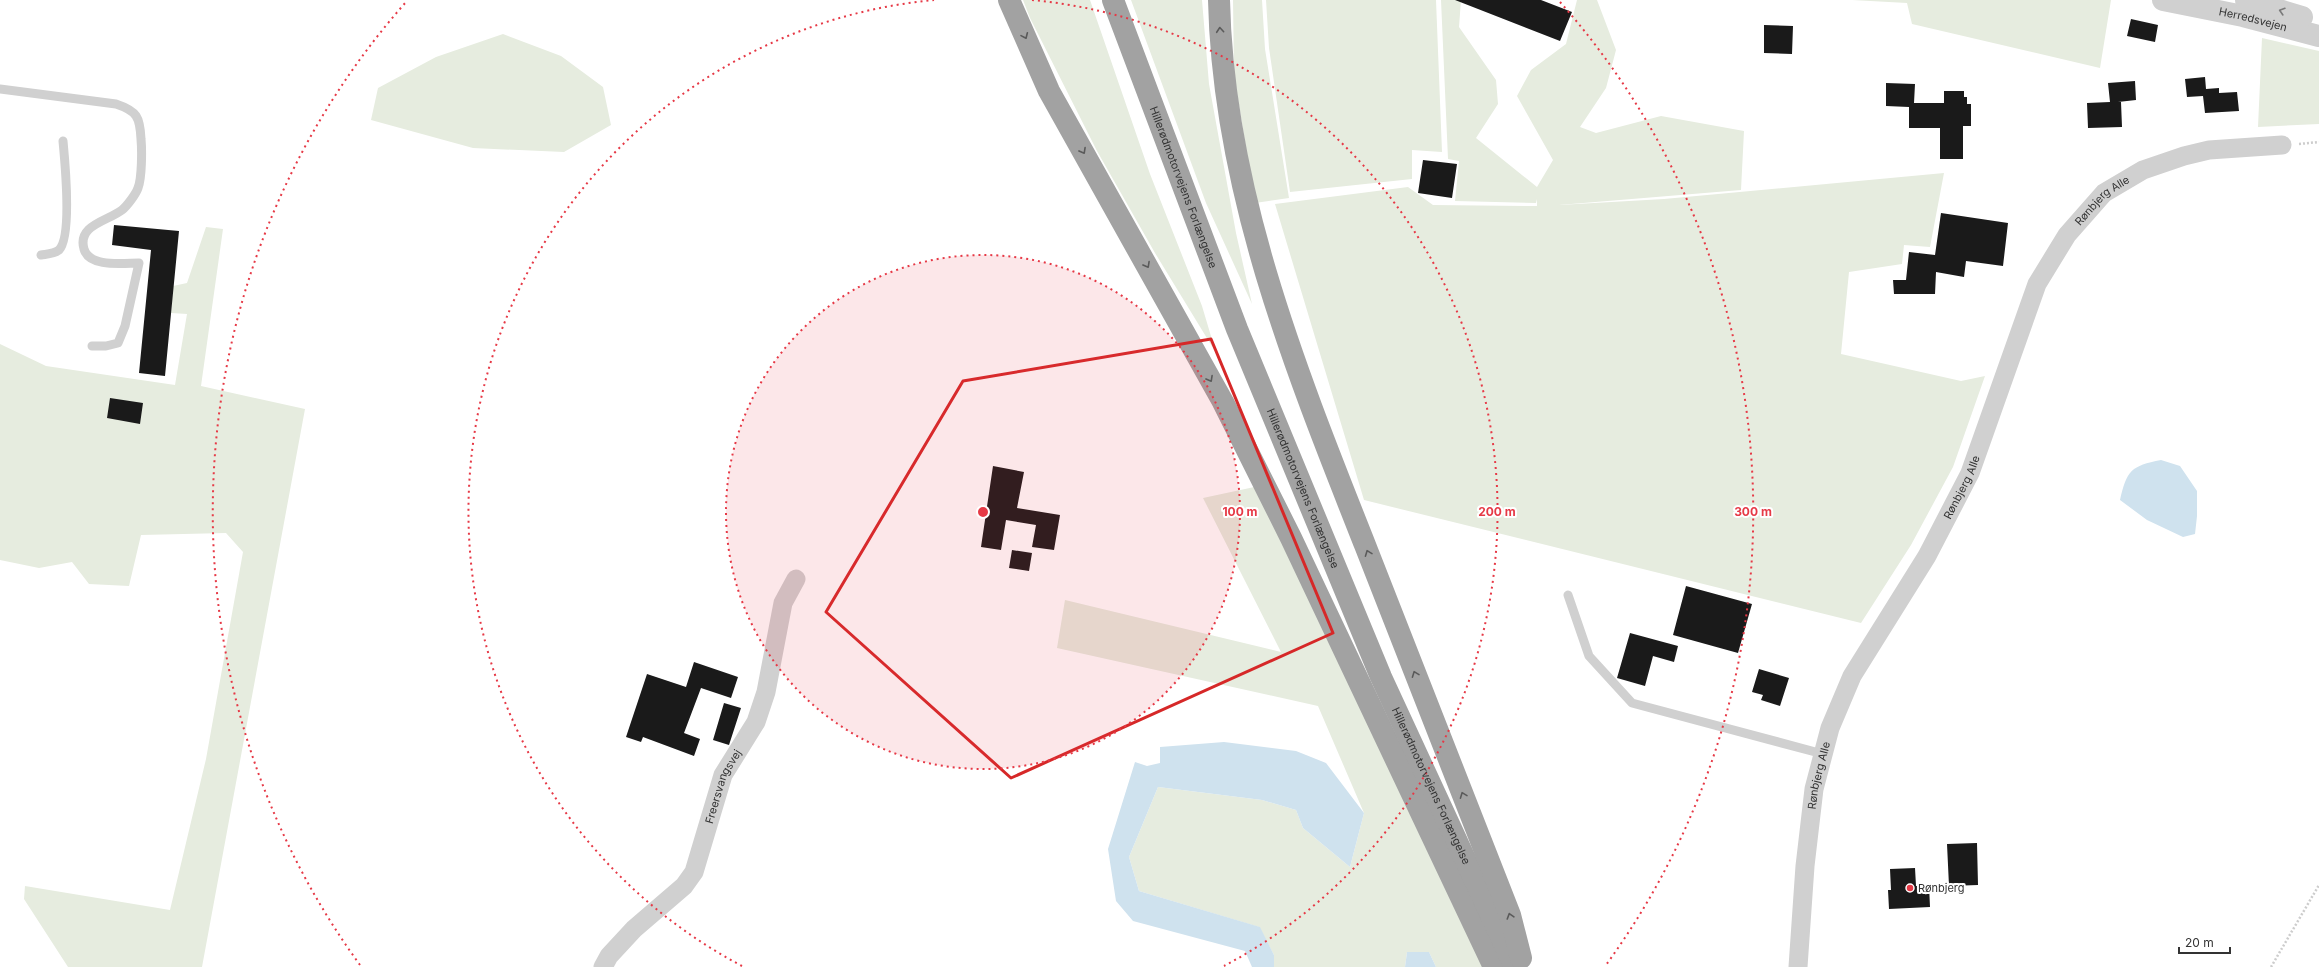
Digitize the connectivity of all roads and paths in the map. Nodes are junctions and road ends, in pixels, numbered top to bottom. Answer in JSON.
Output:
{"nodes":[{"id":1,"x":1009,"y":0,"type":"edge"},
{"id":2,"x":1113,"y":0,"type":"edge"},
{"id":3,"x":1219,"y":0,"type":"edge"},
{"id":4,"x":2163,"y":0,"type":"edge"},
{"id":5,"x":2246,"y":0,"type":"edge"},
{"id":6,"x":2319,"y":22,"type":"edge"},
{"id":7,"x":2319,"y":36,"type":"edge"},
{"id":8,"x":0,"y":89,"type":"edge"},
{"id":9,"x":64,"y":141,"type":"dead end"},
{"id":10,"x":2282,"y":144,"type":"dead end"},
{"id":11,"x":41,"y":255,"type":"dead end"},
{"id":12,"x":92,"y":346,"type":"dead end"},
{"id":13,"x":796,"y":579,"type":"dead end"},
{"id":14,"x":1568,"y":595,"type":"dead end"},
{"id":15,"x":1823,"y":754,"type":"junction"},
{"id":16,"x":2319,"y":885,"type":"edge"},
{"id":17,"x":603,"y":967,"type":"edge"},
{"id":18,"x":1494,"y":967,"type":"edge"},
{"id":19,"x":1515,"y":967,"type":"edge"},
{"id":20,"x":1523,"y":967,"type":"edge"},
{"id":21,"x":1798,"y":967,"type":"edge"},
{"id":22,"x":2271,"y":967,"type":"edge"}],
"edges":[{"from":1,"to":18,"type":"highway","one_way":true},
{"from":2,"to":19,"type":"highway","name":"Hillerødmotorvejens Forlængelse"},
{"from":20,"to":3,"type":"highway","one_way":true},
{"from":4,"to":7,"type":"street","name":"Herredsvejen"},
{"from":6,"to":5,"type":"street","name":"Herredsvejen","one_way":true},
{"from":8,"to":12,"type":"lane"},
{"from":9,"to":11,"type":"lane"},
{"from":10,"to":15,"type":"street","name":"Rønbjerg Alle"},
{"from":13,"to":17,"type":"street","name":"Freersvangsvej"},
{"from":14,"to":15,"type":"lane"},
{"from":15,"to":21,"type":"street","name":"Rønbjerg Alle"},
{"from":16,"to":22,"type":"path"}]}
